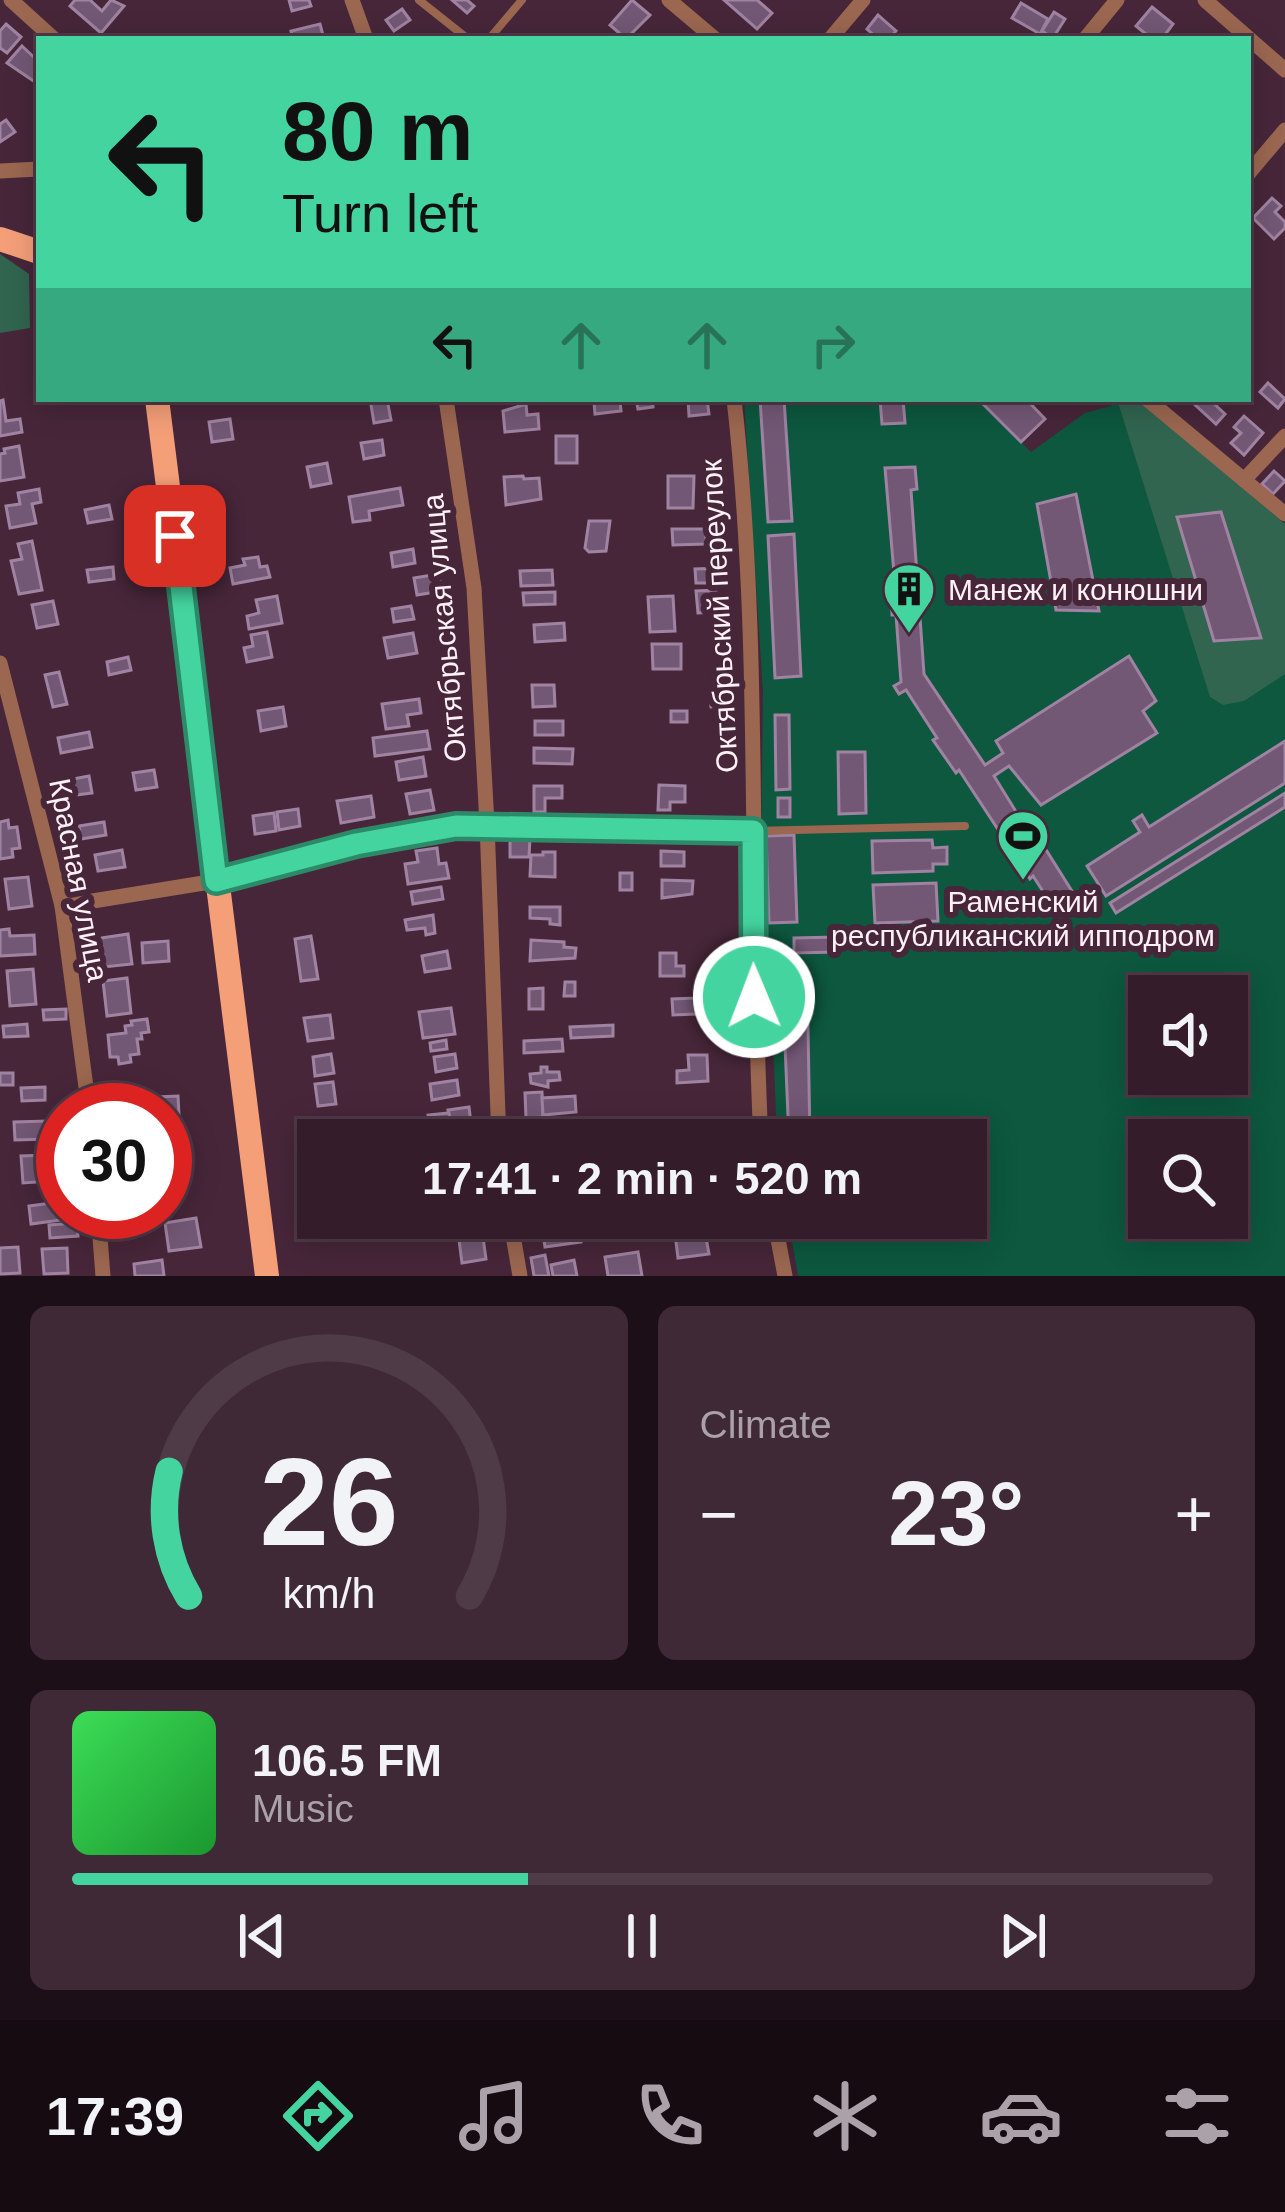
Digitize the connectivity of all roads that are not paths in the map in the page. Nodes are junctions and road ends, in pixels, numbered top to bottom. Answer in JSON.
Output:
{"nodes":[{"id":1,"x":10,"y":0,"type":"edge"},
{"id":2,"x":352,"y":0,"type":"edge"},
{"id":3,"x":419,"y":0,"type":"edge"},
{"id":4,"x":522,"y":0,"type":"edge"},
{"id":5,"x":669,"y":0,"type":"edge"},
{"id":6,"x":863,"y":0,"type":"edge"},
{"id":7,"x":1117,"y":0,"type":"edge"},
{"id":8,"x":1205,"y":0,"type":"edge"},
{"id":9,"x":51,"y":36,"type":"edge"},
{"id":10,"x":365,"y":36,"type":"edge"},
{"id":11,"x":465,"y":36,"type":"edge"},
{"id":12,"x":492,"y":36,"type":"edge"},
{"id":13,"x":712,"y":36,"type":"edge"},
{"id":14,"x":833,"y":36,"type":"edge"},
{"id":15,"x":1087,"y":36,"type":"edge"},
{"id":16,"x":1246,"y":36,"type":"edge"},
{"id":17,"x":1251,"y":40,"type":"edge"},
{"id":18,"x":1285,"y":70,"type":"edge"},
{"id":19,"x":1285,"y":130,"type":"edge"},
{"id":20,"x":36,"y":169,"type":"edge"},
{"id":21,"x":1251,"y":170,"type":"edge"},
{"id":22,"x":0,"y":172,"type":"edge"},
{"id":23,"x":0,"y":239,"type":"edge"},
{"id":24,"x":36,"y":251,"type":"edge"},
{"id":25,"x":158,"y":402,"type":"edge"},
{"id":26,"x":446,"y":402,"type":"edge"},
{"id":27,"x":734,"y":402,"type":"edge"},
{"id":28,"x":1151,"y":402,"type":"edge"},
{"id":29,"x":1285,"y":436,"type":"edge"},
{"id":30,"x":1244,"y":480,"type":"junction"},
{"id":31,"x":1285,"y":514,"type":"edge"},
{"id":32,"x":0,"y":664,"type":"edge"},
{"id":33,"x":488,"y":824,"type":"junction"},
{"id":34,"x":965,"y":826,"type":"dead end"},
{"id":35,"x":753,"y":831,"type":"junction"},
{"id":36,"x":216,"y":881,"type":"junction"},
{"id":37,"x":62,"y":906,"type":"junction"},
{"id":38,"x":85,"y":1083,"type":"edge"},
{"id":39,"x":498,"y":1119,"type":"edge"},
{"id":40,"x":760,"y":1119,"type":"edge"},
{"id":41,"x":100,"y":1239,"type":"edge"},
{"id":42,"x":514,"y":1239,"type":"edge"},
{"id":43,"x":778,"y":1239,"type":"edge"},
{"id":44,"x":103,"y":1276,"type":"edge"},
{"id":45,"x":267,"y":1276,"type":"edge"},
{"id":46,"x":520,"y":1276,"type":"edge"},
{"id":47,"x":785,"y":1276,"type":"edge"}],
"edges":[{"from":1,"to":9,"type":"street"},
{"from":2,"to":10,"type":"street"},
{"from":3,"to":11,"type":"lane"},
{"from":4,"to":12,"type":"lane"},
{"from":5,"to":13,"type":"street"},
{"from":6,"to":14,"type":"street"},
{"from":7,"to":15,"type":"street"},
{"from":8,"to":16,"type":"street"},
{"from":17,"to":18,"type":"street"},
{"from":19,"to":21,"type":"street"},
{"from":20,"to":22,"type":"street"},
{"from":23,"to":24,"type":"main road"},
{"from":25,"to":36,"type":"main road"},
{"from":26,"to":33,"type":"street","name":"Октябрьская улица"},
{"from":27,"to":35,"type":"street","name":"Октябрьский переулок"},
{"from":28,"to":30,"type":"street"},
{"from":29,"to":30,"type":"street"},
{"from":30,"to":31,"type":"street"},
{"from":32,"to":37,"type":"street","name":"Красная улица"},
{"from":33,"to":35,"type":"street"},
{"from":33,"to":36,"type":"street"},
{"from":33,"to":39,"type":"street","name":"Октябрьская улица"},
{"from":34,"to":35,"type":"lane"},
{"from":35,"to":40,"type":"street","name":"Октябрьский переулок"},
{"from":36,"to":37,"type":"street"},
{"from":36,"to":45,"type":"main road"},
{"from":37,"to":38,"type":"street","name":"Красная улица"},
{"from":41,"to":44,"type":"street"},
{"from":42,"to":46,"type":"street"},
{"from":43,"to":47,"type":"street"}]}
